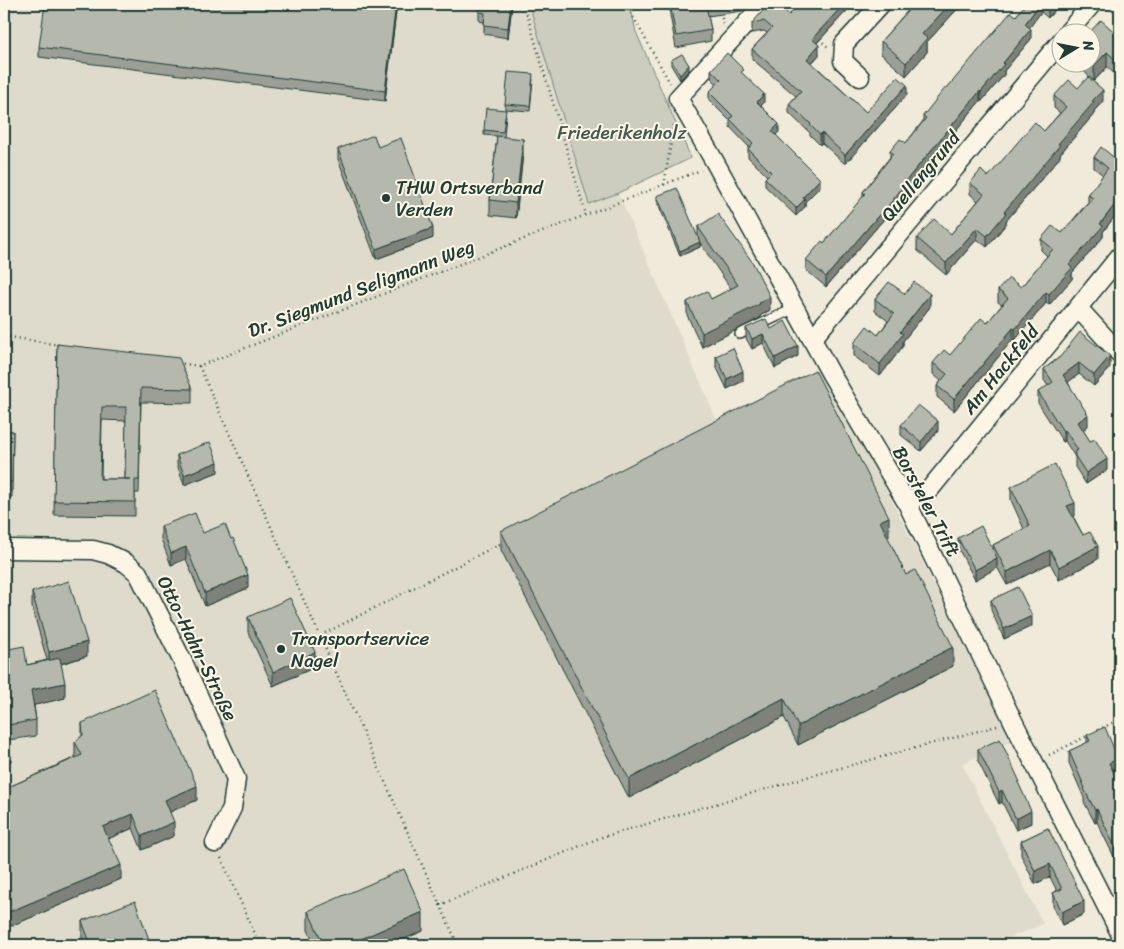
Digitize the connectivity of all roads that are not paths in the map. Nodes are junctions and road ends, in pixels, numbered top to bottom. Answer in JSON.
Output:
{"nodes":[{"id":1,"x":764,"y":4,"type":"edge"},
{"id":2,"x":881,"y":4,"type":"edge"},
{"id":3,"x":1092,"y":4,"type":"edge"},
{"id":4,"x":1077,"y":22,"type":"edge"},
{"id":5,"x":1052,"y":52,"type":"edge"},
{"id":6,"x":860,"y":77,"type":"dead end"},
{"id":7,"x":1120,"y":256,"type":"edge"},
{"id":8,"x":795,"y":308,"type":"junction"},
{"id":9,"x":1078,"y":308,"type":"junction"},
{"id":10,"x":740,"y":334,"type":"dead end"},
{"id":11,"x":812,"y":338,"type":"junction"},
{"id":12,"x":1120,"y":354,"type":"edge"},
{"id":13,"x":907,"y":503,"type":"junction"},
{"id":14,"x":4,"y":549,"type":"edge"},
{"id":15,"x":214,"y":843,"type":"road end"},
{"id":16,"x":1120,"y":933,"type":"edge"}],
"edges":[{"from":1,"to":8,"type":"street","name":"Borsteler Trift"},
{"from":2,"to":6,"type":"street"},
{"from":3,"to":4,"type":"street"},
{"from":5,"to":11,"type":"street","name":"Quellengrund"},
{"from":7,"to":9,"type":"street","name":"Am Hackfeld"},
{"from":8,"to":10,"type":"lane"},
{"from":8,"to":11,"type":"street","name":"Borsteler Trift"},
{"from":9,"to":12,"type":"street"},
{"from":9,"to":13,"type":"street","name":"Am Hackfeld"},
{"from":11,"to":13,"type":"street","name":"Borsteler Trift"},
{"from":13,"to":16,"type":"street","name":"Borsteler Trift"},
{"from":14,"to":15,"type":"street","name":"Otto-Hahn-Straße"}]}
